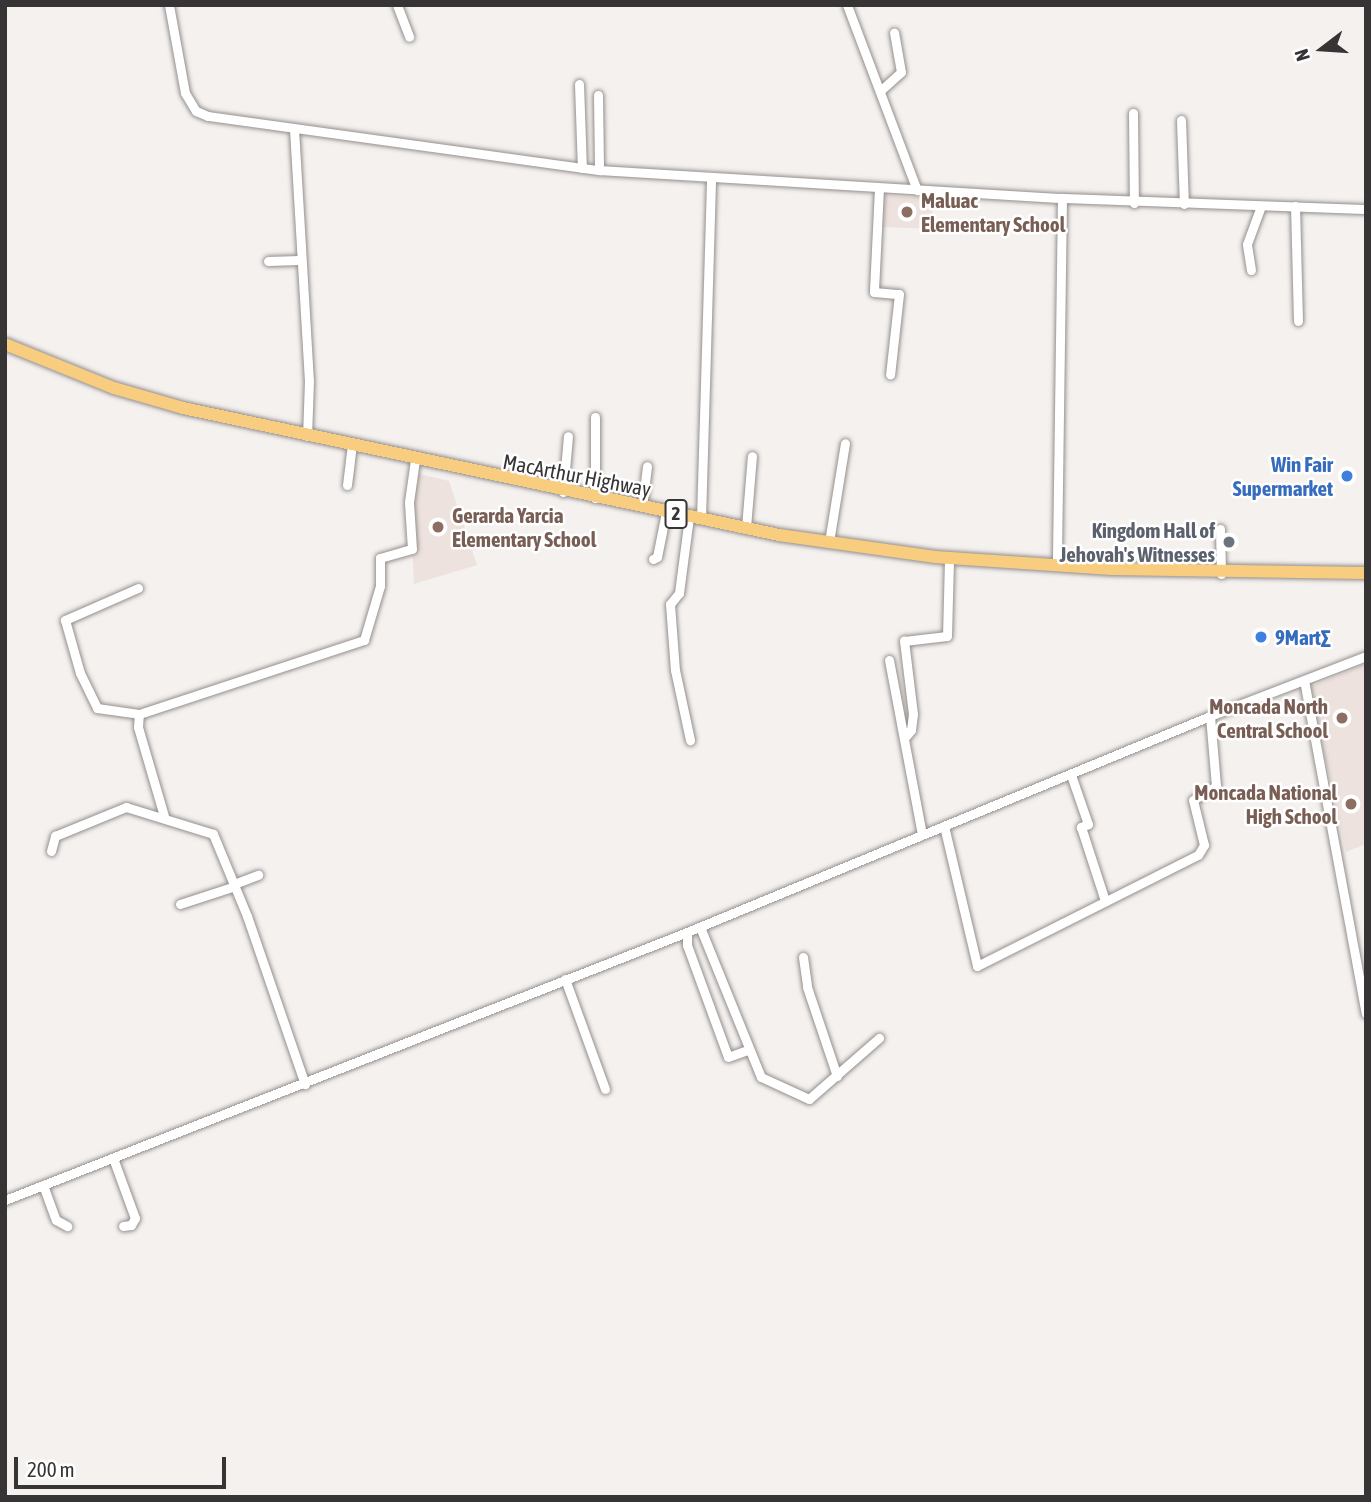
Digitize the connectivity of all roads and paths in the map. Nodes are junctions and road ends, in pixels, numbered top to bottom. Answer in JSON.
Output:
{"nodes":[{"id":1,"x":169,"y":5,"type":"edge"},
{"id":2,"x":397,"y":5,"type":"edge"},
{"id":3,"x":847,"y":5,"type":"edge"},
{"id":4,"x":894,"y":33,"type":"dead end"},
{"id":5,"x":409,"y":37,"type":"dead end"},
{"id":6,"x":579,"y":84,"type":"dead end"},
{"id":7,"x":880,"y":92,"type":"junction"},
{"id":8,"x":598,"y":95,"type":"dead end"},
{"id":9,"x":1133,"y":113,"type":"dead end"},
{"id":10,"x":1181,"y":120,"type":"dead end"},
{"id":11,"x":294,"y":129,"type":"junction"},
{"id":12,"x":582,"y":168,"type":"junction"},
{"id":13,"x":599,"y":170,"type":"junction"},
{"id":14,"x":711,"y":179,"type":"junction"},
{"id":15,"x":879,"y":188,"type":"junction"},
{"id":16,"x":917,"y":190,"type":"junction"},
{"id":17,"x":1062,"y":198,"type":"junction"},
{"id":18,"x":1134,"y":203,"type":"junction"},
{"id":19,"x":1184,"y":204,"type":"junction"},
{"id":20,"x":1261,"y":206,"type":"junction"},
{"id":21,"x":1295,"y":206,"type":"junction"},
{"id":22,"x":1366,"y":209,"type":"edge"},
{"id":23,"x":299,"y":260,"type":"junction"},
{"id":24,"x":268,"y":261,"type":"dead end"},
{"id":25,"x":1251,"y":270,"type":"dead end"},
{"id":26,"x":1298,"y":321,"type":"dead end"},
{"id":27,"x":5,"y":344,"type":"edge"},
{"id":28,"x":890,"y":375,"type":"dead end"},
{"id":29,"x":595,"y":417,"type":"dead end"},
{"id":30,"x":307,"y":436,"type":"junction"},
{"id":31,"x":568,"y":436,"type":"dead end"},
{"id":32,"x":845,"y":443,"type":"dead end"},
{"id":33,"x":352,"y":446,"type":"junction"},
{"id":34,"x":752,"y":456,"type":"dead end"},
{"id":35,"x":415,"y":460,"type":"junction"},
{"id":36,"x":647,"y":466,"type":"dead end"},
{"id":37,"x":347,"y":485,"type":"dead end"},
{"id":38,"x":563,"y":492,"type":"junction"},
{"id":39,"x":595,"y":498,"type":"junction"},
{"id":40,"x":642,"y":508,"type":"junction"},
{"id":41,"x":666,"y":512,"type":"junction"},
{"id":42,"x":695,"y":518,"type":"junction"},
{"id":43,"x":746,"y":527,"type":"junction"},
{"id":44,"x":1220,"y":529,"type":"dead end"},
{"id":45,"x":829,"y":542,"type":"junction"},
{"id":46,"x":949,"y":558,"type":"junction"},
{"id":47,"x":653,"y":559,"type":"dead end"},
{"id":48,"x":1057,"y":565,"type":"junction"},
{"id":49,"x":1366,"y":573,"type":"edge"},
{"id":50,"x":1221,"y":574,"type":"junction"},
{"id":51,"x":138,"y":588,"type":"dead end"},
{"id":52,"x":1366,"y":656,"type":"edge"},
{"id":53,"x":889,"y":660,"type":"dead end"},
{"id":54,"x":1304,"y":680,"type":"junction"},
{"id":55,"x":139,"y":714,"type":"junction"},
{"id":56,"x":1210,"y":716,"type":"junction"},
{"id":57,"x":905,"y":737,"type":"junction"},
{"id":58,"x":690,"y":740,"type":"dead end"},
{"id":59,"x":1071,"y":775,"type":"junction"},
{"id":60,"x":164,"y":816,"type":"junction"},
{"id":61,"x":944,"y":826,"type":"junction"},
{"id":62,"x":922,"y":834,"type":"junction"},
{"id":63,"x":51,"y":851,"type":"dead end"},
{"id":64,"x":258,"y":875,"type":"dead end"},
{"id":65,"x":234,"y":885,"type":"junction"},
{"id":66,"x":1105,"y":901,"type":"junction"},
{"id":67,"x":180,"y":904,"type":"dead end"},
{"id":68,"x":700,"y":927,"type":"junction"},
{"id":69,"x":687,"y":932,"type":"junction"},
{"id":70,"x":803,"y":957,"type":"dead end"},
{"id":71,"x":565,"y":979,"type":"junction"},
{"id":72,"x":1366,"y":1013,"type":"edge"},
{"id":73,"x":879,"y":1038,"type":"dead end"},
{"id":74,"x":747,"y":1050,"type":"junction"},
{"id":75,"x":837,"y":1076,"type":"junction"},
{"id":76,"x":305,"y":1084,"type":"junction"},
{"id":77,"x":605,"y":1089,"type":"dead end"},
{"id":78,"x":113,"y":1158,"type":"junction"},
{"id":79,"x":43,"y":1185,"type":"junction"},
{"id":80,"x":5,"y":1200,"type":"edge"},
{"id":81,"x":67,"y":1226,"type":"dead end"},
{"id":82,"x":122,"y":1226,"type":"dead end"}],
"edges":[{"from":1,"to":11,"type":"street"},
{"from":2,"to":5,"type":"street"},
{"from":3,"to":7,"type":"street"},
{"from":4,"to":7,"type":"street"},
{"from":6,"to":12,"type":"street"},
{"from":7,"to":16,"type":"street"},
{"from":8,"to":13,"type":"street"},
{"from":9,"to":18,"type":"street"},
{"from":10,"to":19,"type":"street"},
{"from":11,"to":12,"type":"street"},
{"from":11,"to":23,"type":"street"},
{"from":12,"to":13,"type":"street"},
{"from":13,"to":14,"type":"street"},
{"from":14,"to":15,"type":"street"},
{"from":14,"to":42,"type":"street"},
{"from":15,"to":16,"type":"street"},
{"from":15,"to":28,"type":"street"},
{"from":16,"to":17,"type":"street"},
{"from":17,"to":18,"type":"street"},
{"from":17,"to":48,"type":"street"},
{"from":18,"to":19,"type":"street"},
{"from":19,"to":20,"type":"street"},
{"from":20,"to":21,"type":"street"},
{"from":20,"to":25,"type":"street"},
{"from":21,"to":22,"type":"street"},
{"from":21,"to":26,"type":"street"},
{"from":23,"to":24,"type":"street"},
{"from":23,"to":30,"type":"street"},
{"from":27,"to":30,"type":"highway","name":"MacArthur Highway","number":"2"},
{"from":29,"to":39,"type":"street"},
{"from":30,"to":33,"type":"highway","name":"MacArthur Highway","number":"2"},
{"from":31,"to":38,"type":"street"},
{"from":32,"to":45,"type":"street"},
{"from":33,"to":35,"type":"highway","name":"MacArthur Highway","number":"2"},
{"from":33,"to":37,"type":"street"},
{"from":34,"to":43,"type":"street"},
{"from":35,"to":38,"type":"highway","name":"MacArthur Highway","number":"2"},
{"from":35,"to":55,"type":"street"},
{"from":36,"to":40,"type":"street"},
{"from":38,"to":39,"type":"highway","name":"MacArthur Highway","number":"2"},
{"from":39,"to":40,"type":"highway","name":"MacArthur Highway","number":"2"},
{"from":40,"to":41,"type":"highway","name":"MacArthur Highway","number":"2"},
{"from":41,"to":42,"type":"highway","name":"MacArthur Highway","number":"2"},
{"from":41,"to":47,"type":"street"},
{"from":42,"to":43,"type":"highway","name":"MacArthur Highway","number":"2"},
{"from":42,"to":58,"type":"street"},
{"from":43,"to":45,"type":"highway","name":"MacArthur Highway","number":"2"},
{"from":44,"to":50,"type":"street"},
{"from":45,"to":46,"type":"highway","name":"MacArthur Highway","number":"2"},
{"from":46,"to":48,"type":"highway","name":"MacArthur Highway","number":"2"},
{"from":46,"to":57,"type":"street"},
{"from":48,"to":50,"type":"highway","name":"MacArthur Highway","number":"2"},
{"from":49,"to":50,"type":"highway","name":"MacArthur Highway","number":"2"},
{"from":51,"to":55,"type":"street"},
{"from":52,"to":54,"type":"street"},
{"from":53,"to":57,"type":"street"},
{"from":54,"to":56,"type":"street"},
{"from":54,"to":72,"type":"street"},
{"from":55,"to":60,"type":"street"},
{"from":56,"to":59,"type":"street"},
{"from":56,"to":66,"type":"street"},
{"from":57,"to":62,"type":"street"},
{"from":59,"to":61,"type":"street"},
{"from":59,"to":66,"type":"street"},
{"from":60,"to":63,"type":"street"},
{"from":60,"to":65,"type":"street"},
{"from":61,"to":62,"type":"street"},
{"from":61,"to":66,"type":"street"},
{"from":62,"to":68,"type":"street"},
{"from":64,"to":65,"type":"street"},
{"from":65,"to":67,"type":"street"},
{"from":65,"to":76,"type":"street"},
{"from":68,"to":69,"type":"street"},
{"from":68,"to":74,"type":"street"},
{"from":69,"to":71,"type":"street"},
{"from":69,"to":74,"type":"street"},
{"from":70,"to":75,"type":"street"},
{"from":71,"to":76,"type":"street"},
{"from":71,"to":77,"type":"street"},
{"from":73,"to":75,"type":"street"},
{"from":74,"to":75,"type":"street"},
{"from":76,"to":78,"type":"street"},
{"from":78,"to":79,"type":"street"},
{"from":78,"to":82,"type":"street"},
{"from":79,"to":80,"type":"street"},
{"from":79,"to":81,"type":"street"}]}
